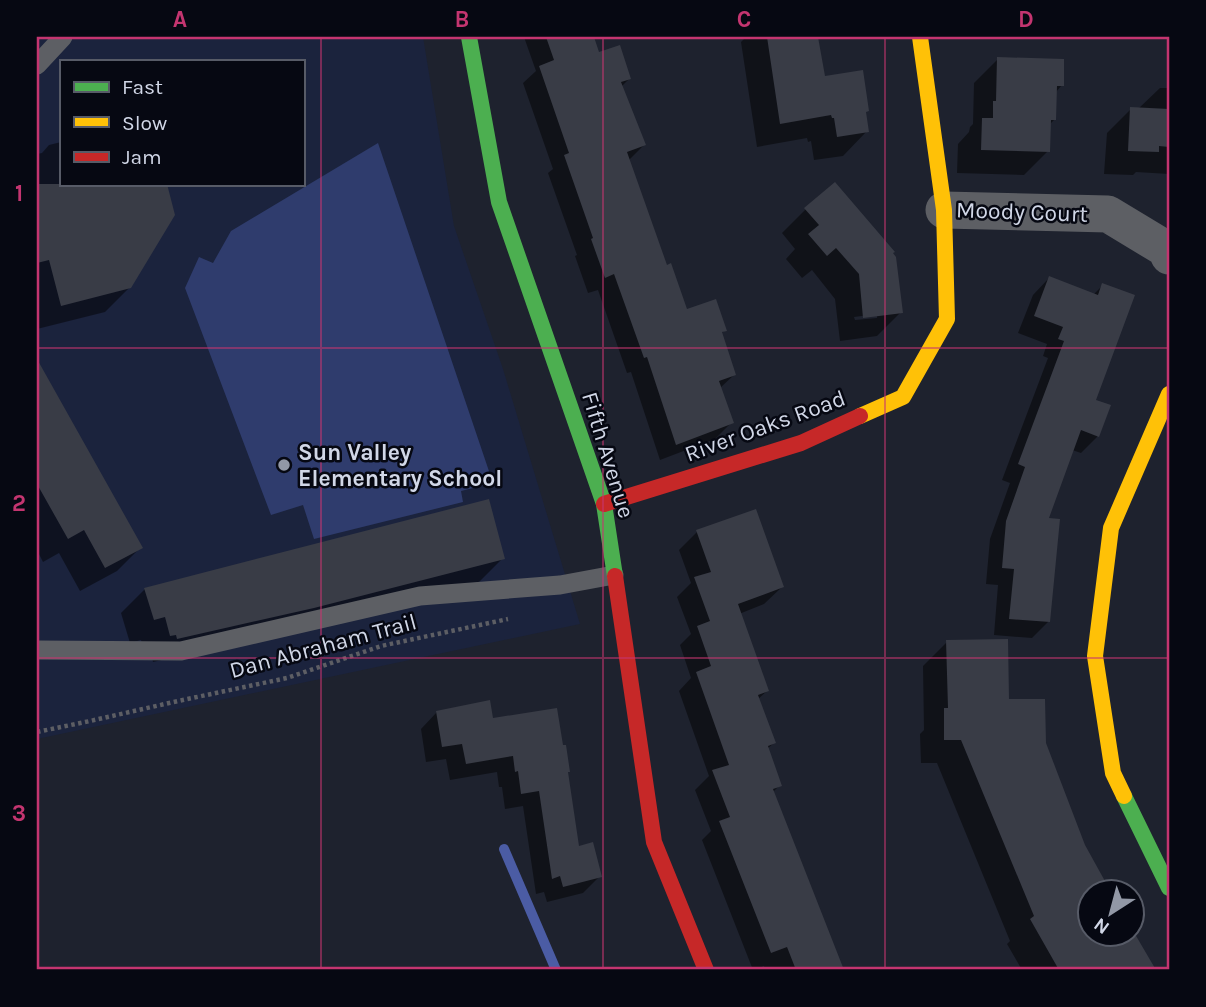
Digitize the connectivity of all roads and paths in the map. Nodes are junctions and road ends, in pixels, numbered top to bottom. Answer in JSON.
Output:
{"nodes":[{"id":1,"x":63,"y":37,"type":"edge"},
{"id":2,"x":469,"y":37,"type":"edge"},
{"id":3,"x":920,"y":37,"type":"edge"},
{"id":4,"x":37,"y":65,"type":"edge"},
{"id":5,"x":944,"y":210,"type":"junction"},
{"id":6,"x":1169,"y":256,"type":"edge"},
{"id":7,"x":1169,"y":394,"type":"edge"},
{"id":8,"x":604,"y":504,"type":"junction"},
{"id":9,"x":614,"y":575,"type":"junction"},
{"id":10,"x":510,"y":619,"type":"dead end"},
{"id":11,"x":37,"y":650,"type":"edge"},
{"id":12,"x":37,"y":732,"type":"edge"},
{"id":13,"x":1169,"y":888,"type":"edge"},
{"id":14,"x":706,"y":970,"type":"edge"}],
"edges":[{"from":1,"to":4,"type":"lane"},
{"from":2,"to":8,"type":"street","name":"Fifth Avenue"},
{"from":3,"to":5,"type":"street","name":"River Oaks Road"},
{"from":5,"to":6,"type":"street","name":"Moody Court"},
{"from":5,"to":8,"type":"street","name":"River Oaks Road"},
{"from":7,"to":13,"type":"street"},
{"from":8,"to":9,"type":"street","name":"Fifth Avenue"},
{"from":9,"to":11,"type":"lane"},
{"from":9,"to":14,"type":"street","name":"Fifth Avenue"},
{"from":10,"to":12,"type":"path","name":"Dan Abraham Trail"}]}
